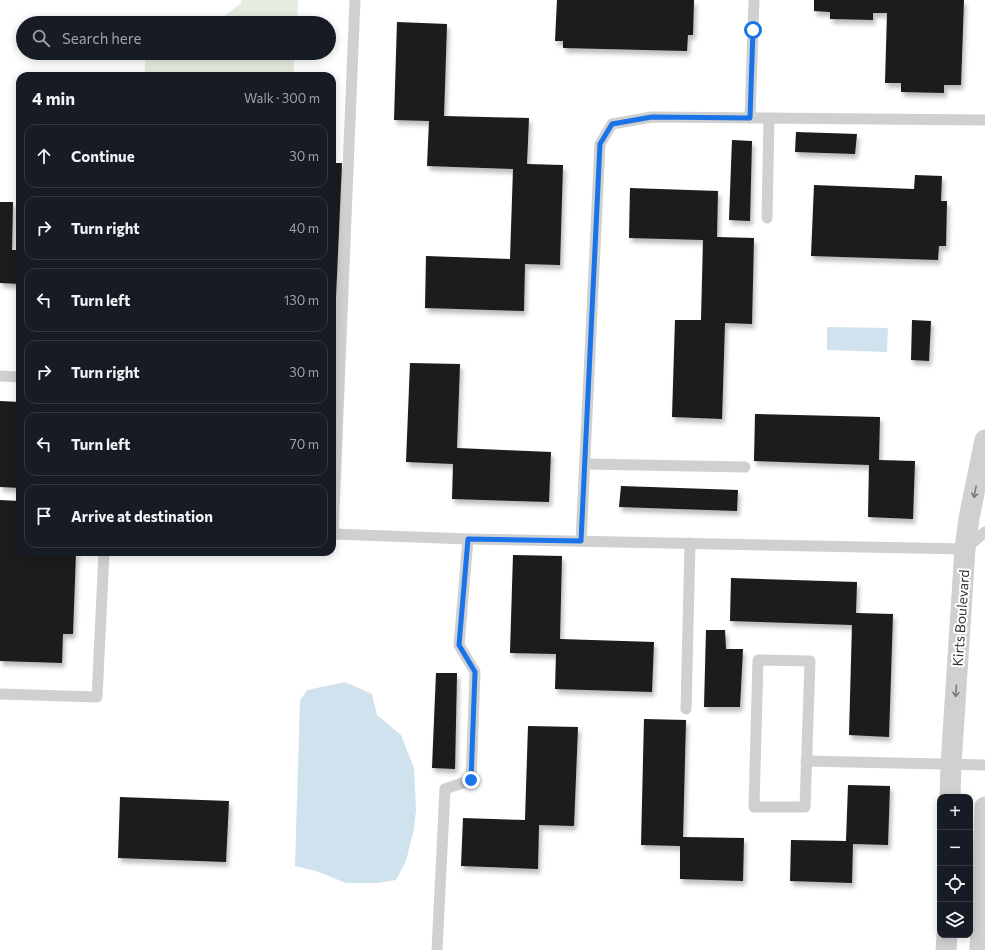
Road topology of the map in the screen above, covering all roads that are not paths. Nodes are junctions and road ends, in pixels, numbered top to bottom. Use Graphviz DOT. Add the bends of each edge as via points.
graph roads {
  1 [pos="355,0"];
  2 [pos="754,0"];
  3 [pos="750,118"];
  4 [pos="769,118"];
  5 [pos="985,120"];
  6 [pos="767,218"];
  7 [pos="0,376"];
  8 [pos="16,378"];
  9 [pos="985,440"];
  10 [pos="336,441"];
  11 [pos="584,464"];
  12 [pos="745,467"];
  13 [pos="985,532"];
  14 [pos="336,534"];
  15 [pos="468,539"];
  16 [pos="581,541"];
  17 [pos="690,543"];
  18 [pos="965,549"];
  19 [pos="104,556"];
  20 [pos="0,694"];
  21 [pos="686,709"];
  22 [pos="806,761"];
  23 [pos="951,765"];
  24 [pos="985,766"];
  25 [pos="950,794"];
  26 [pos="985,807"];
  27 [pos="947,938"];
  28 [pos="437,950"];
  29 [pos="946,950"];
  30 [pos="980,950"];
  1 -- 10 [label="lane"];
  2 -- 3 [label="lane"];
  3 -- 4 [label="lane"];
  3 -- 11 [label="lane" via="652,117 612,124 600,144"];
  4 -- 5 [label="lane"];
  4 -- 6 [label="lane"];
  7 -- 8 [label="lane"];
  9 -- 18 [label="street, Kirts Boulevard, one-way"];
  11 -- 12 [label="lane"];
  11 -- 16 [label="lane"];
  13 -- 18 [label="lane"];
  14 -- 15 [label="lane"];
  15 -- 16 [label="lane"];
  15 -- 28 [label="lane" via="459,645 475,672 471,780 445,789"];
  16 -- 17 [label="lane"];
  17 -- 18 [label="lane"];
  17 -- 21 [label="lane"];
  18 -- 23 [label="street, Kirts Boulevard, one-way"];
  19 -- 20 [label="lane" via="97,697"];
  22 -- 22 [label="lane" via="805,808 754,807 758,660 810,661"];
  22 -- 23 [label="lane"];
  23 -- 24 [label="lane"];
  23 -- 25 [label="street, Kirts Boulevard"];
  26 -- 30 [label="street"];
  27 -- 29 [label="street"];
}
